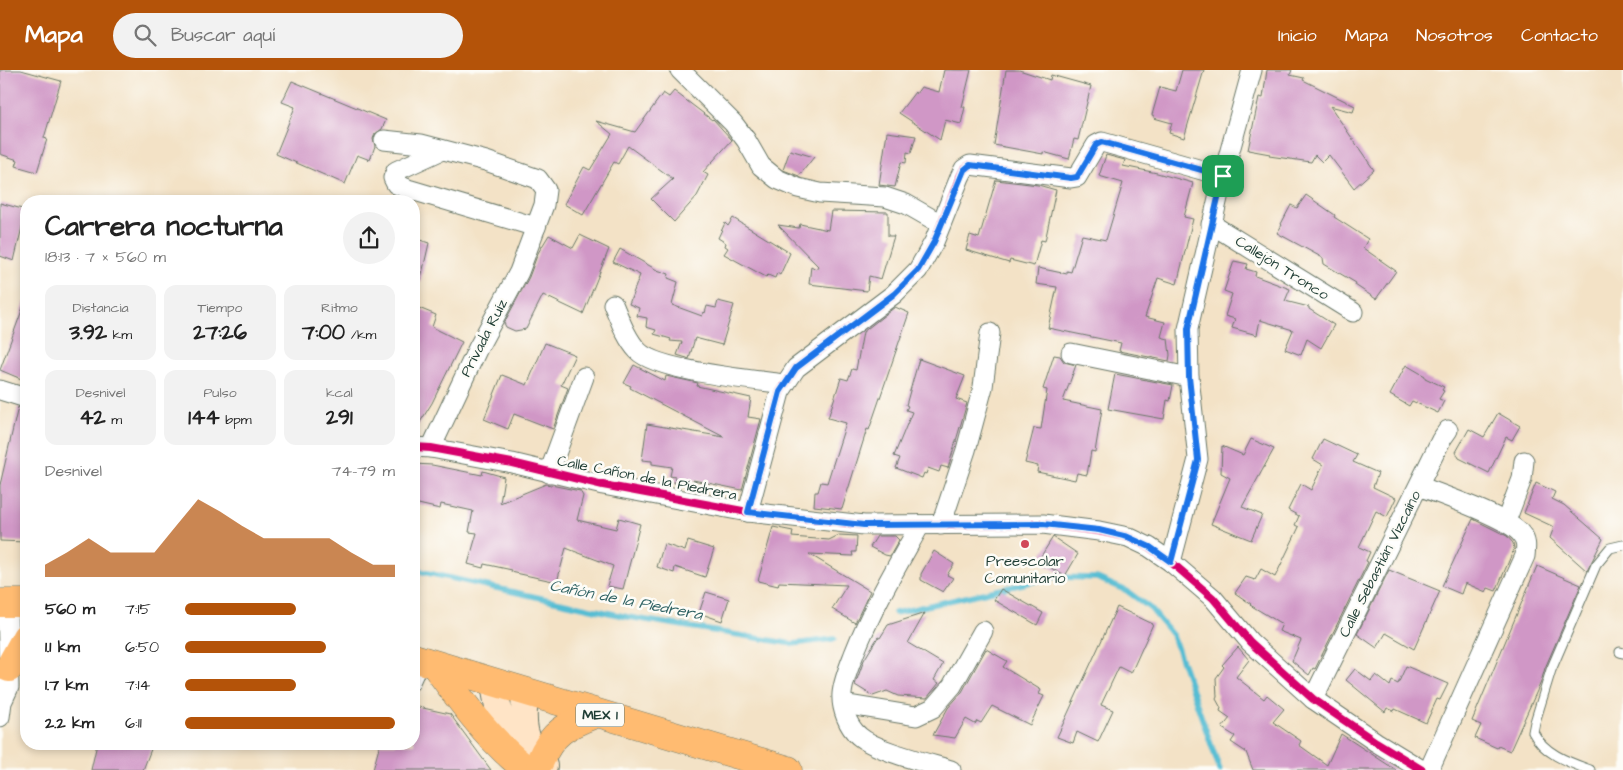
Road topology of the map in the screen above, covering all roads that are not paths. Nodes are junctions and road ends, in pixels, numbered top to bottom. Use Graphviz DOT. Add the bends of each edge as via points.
graph roads {
  1 [pos="680,70"];
  2 [pos="1252,70"];
  3 [pos="384,140"];
  4 [pos="442,150"];
  5 [pos="1223,176"];
  6 [pos="941,224"];
  7 [pos="1211,224"];
  8 [pos="536,227"];
  9 [pos="612,304"];
  10 [pos="1353,312"];
  11 [pos="990,333"];
  12 [pos="1072,352"];
  13 [pos="584,377"];
  14 [pos="1189,377"];
  15 [pos="785,384"];
  16 [pos="0,390"];
  17 [pos="20,396"];
  18 [pos="1448,430"];
  19 [pos="422,447"];
  20 [pos="1524,462"];
  21 [pos="549,473"];
  22 [pos="1418,486"];
  23 [pos="748,512"];
  24 [pos="1506,521"];
  25 [pos="941,525"];
  26 [pos="920,526"];
  27 [pos="1623,545"];
  28 [pos="1171,562"];
  29 [pos="11,603"];
  30 [pos="983,631"];
  31 [pos="20,647"];
  32 [pos="9,668"];
  33 [pos="422,668"];
  34 [pos="494,683"];
  35 [pos="526,692"];
  36 [pos="1313,699"];
  37 [pos="844,704"];
  38 [pos="1,706"];
  39 [pos="595,714"];
  40 [pos="1401,764"];
  41 [pos="535,767"];
  42 [pos="788,770"];
  43 [pos="951,770"];
  44 [pos="1422,770"];
  45 [pos="1429,770"];
  46 [pos="1590,770"];
  1 -- 6 [label="street" via="733,123 761,166 777,179 820,193 886,197 906,204"];
  2 -- 5 [label="street"];
  3 -- 4 [label="street"];
  4 -- 8 [label="street, Privada Ruíz" via="486,160 538,179 546,190"];
  4 -- 8 [label="street" via="396,171 393,178 396,184"];
  5 -- 6 [label="street" via="1102,142 1096,145 1077,177 970,165 964,170"];
  5 -- 7 [label="street"];
  6 -- 15 [label="street" via="918,270 894,294 796,368"];
  7 -- 10 [label="street, Callejón Tronco"];
  7 -- 14 [label="street" via="1188,329"];
  8 -- 19 [label="street, Privada Ruíz" via="519,272"];
  9 -- 15 [label="street" via="628,339 639,352 657,362 712,374"];
  11 -- 25 [label="street" via="983,387"];
  12 -- 14 [label="street"];
  13 -- 21 [label="street"];
  14 -- 28 [label="street" via="1198,460"];
  15 -- 23 [label="street" via="780,392"];
  16 -- 17 [label="street"];
  18 -- 22 [label="street, Calle Sebastián Vizcaíno"];
  19 -- 21 [label="street, Calle Cañon de la Piedrera"];
  20 -- 24 [label="street" via="1522,479"];
  21 -- 23 [label="street, Calle Cañon de la Piedrera"];
  22 -- 24 [label="street"];
  22 -- 36 [label="street, Calle Sebastián Vizcaíno"];
  23 -- 26 [label="street, Calle Cañon de la Piedrera" via="864,525"];
  24 -- 45 [label="street" via="1522,534 1527,543 1525,556"];
  25 -- 26 [label="street, Calle Cañon de la Piedrera"];
  25 -- 28 [label="street, Calle Cañon de la Piedrera" via="1043,524 1099,530 1128,537"];
  26 -- 37 [label="street" via="874,606 846,676 842,696"];
  27 -- 46 [label="lane" via="1610,548 1596,565 1544,690 1533,732 1544,747 1564,760"];
  28 -- 36 [label="street, Calle Cañon de la Piedrera" via="1213,598 1250,642"];
  29 -- 32 [label="street"];
  30 -- 37 [label="street" via="952,686 933,708 916,716"];
  31 -- 32 [label="main road"];
  32 -- 38 [label="street" via="9,687"];
  33 -- 34 [label="main road, MEX 1"];
  33 -- 41 [label="main road" via="458,697 487,731"];
  34 -- 35 [label="main road, MEX 1"];
  34 -- 41 [label="main road" via="507,741"];
  35 -- 39 [label="main road, MEX 1"];
  35 -- 41 [label="main road" via="523,711 526,737"];
  36 -- 40 [label="street, Calle Cañon de la Piedrera"];
  37 -- 43 [label="street" via="850,726 860,737 904,756"];
  39 -- 41 [label="main road" via="554,736"];
  39 -- 42 [label="main road, MEX 1"];
  40 -- 44 [label="street, Calle Cañon de la Piedrera"];
}
